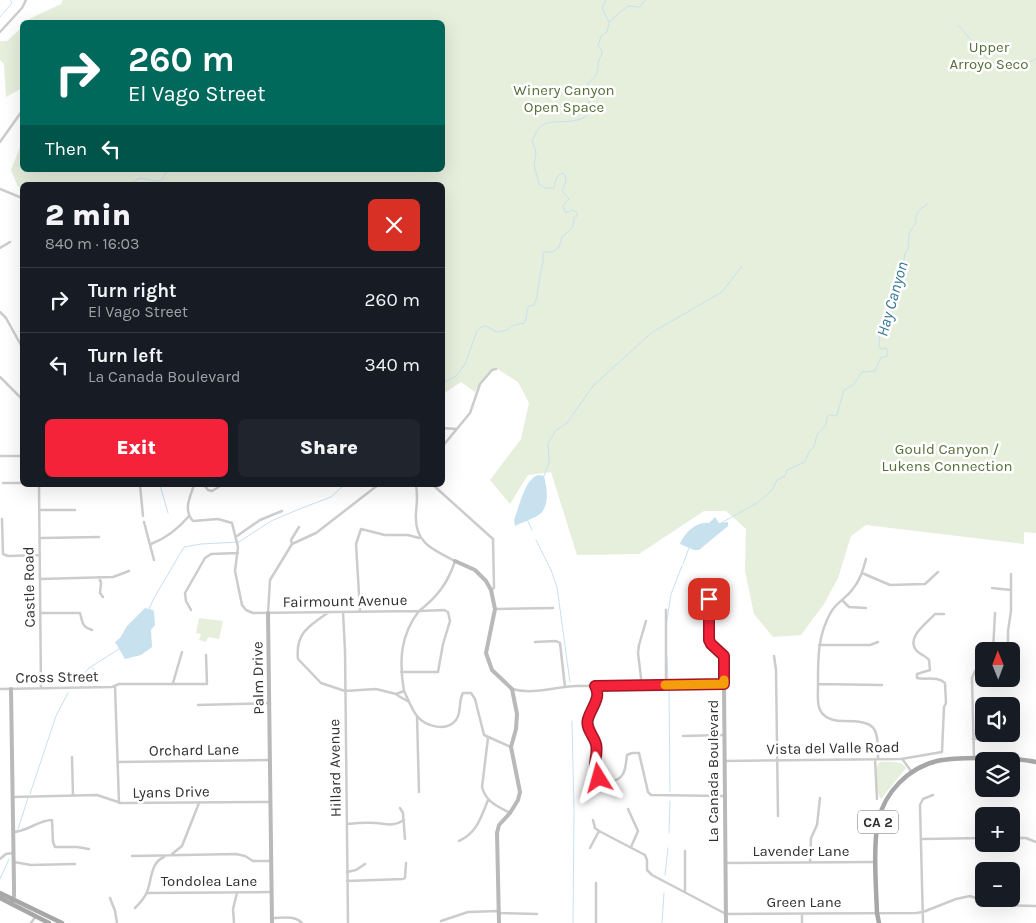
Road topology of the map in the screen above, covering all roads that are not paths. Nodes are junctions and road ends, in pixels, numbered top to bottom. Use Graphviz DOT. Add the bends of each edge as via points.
graph roads {
  1 [pos="26,0"];
  2 [pos="0,32"];
  3 [pos="20,113"];
  4 [pos="0,142"];
  5 [pos="0,189"];
  6 [pos="20,197"];
  7 [pos="10,242"];
  8 [pos="0,248"];
  9 [pos="0,312"];
  10 [pos="20,343"];
  11 [pos="496,369"];
  12 [pos="0,377"];
  13 [pos="20,397"];
  14 [pos="445,428"];
  15 [pos="456,429"];
  16 [pos="445,443"];
  17 [pos="0,456"];
  18 [pos="20,456"];
  19 [pos="2,483"];
  20 [pos="20,483"];
  21 [pos="39,487"];
  22 [pos="140,487"];
  23 [pos="193,487"];
  24 [pos="206,487"];
  25 [pos="219,487"];
  26 [pos="375,487"];
  27 [pos="416,487"];
  28 [pos="435,487"];
  29 [pos="39,510"];
  30 [pos="75,510"];
  31 [pos="282,511"];
  32 [pos="143,516"];
  33 [pos="189,516"];
  34 [pos="2,520"];
  35 [pos="144,522"];
  36 [pos="299,527"];
  37 [pos="99,537"];
  38 [pos="40,538"];
  39 [pos="237,538"];
  40 [pos="420,539"];
  41 [pos="151,544"];
  42 [pos="292,544"];
  43 [pos="238,553"];
  44 [pos="40,555"];
  45 [pos="866,559"];
  46 [pos="154,560"];
  47 [pos="454,561"];
  48 [pos="129,571"];
  49 [pos="938,572"];
  50 [pos="862,573"];
  51 [pos="1011,574"];
  52 [pos="99,577"];
  53 [pos="40,579"];
  54 [pos="992,588"];
  55 [pos="491,590"];
  56 [pos="1011,590"];
  57 [pos="728,592"];
  58 [pos="104,597"];
  59 [pos="842,600"];
  60 [pos="552,608"];
  61 [pos="866,608"];
  62 [pos="495,609"];
  63 [pos="191,610"];
  64 [pos="666,610"];
  65 [pos="419,611"];
  66 [pos="330,612"];
  67 [pos="343,612"];
  68 [pos="360,612"];
  69 [pos="41,613"];
  70 [pos="268,613"];
  71 [pos="995,613"];
  72 [pos="944,614"];
  73 [pos="646,621"];
  74 [pos="92,630"];
  75 [pos="535,642"];
  76 [pos="878,642"];
  77 [pos="993,642"];
  78 [pos="1008,642"];
  79 [pos="819,645"];
  80 [pos="182,652"];
  81 [pos="206,655"];
  82 [pos="774,656"];
  83 [pos="975,671"];
  84 [pos="401,672"];
  85 [pos="174,683"];
  86 [pos="724,684"];
  87 [pos="818,684"];
  88 [pos="666,685"];
  89 [pos="882,685"];
  90 [pos="115,686"];
  91 [pos="595,686"];
  92 [pos="642,686"];
  93 [pos="565,687"];
  94 [pos="41,688"];
  95 [pos="0,689"];
  96 [pos="11,689"];
  97 [pos="512,689"];
  98 [pos="345,691"];
  99 [pos="404,691"];
  100 [pos="396,694"];
  101 [pos="411,703"];
  102 [pos="198,704"];
  103 [pos="270,704"];
  104 [pos="417,716"];
  105 [pos="723,735"];
  106 [pos="683,736"];
  107 [pos="488,738"];
  108 [pos="973,738"];
  109 [pos="511,747"];
  110 [pos="72,757"];
  111 [pos="974,758"];
  112 [pos="877,759"];
  113 [pos="901,759"];
  114 [pos="270,760"];
  115 [pos="777,760"];
  116 [pos="724,761"];
  117 [pos="118,762"];
  118 [pos="1035,762"];
  119 [pos="912,772"];
  120 [pos="418,792"];
  121 [pos="74,795"];
  122 [pos="932,795"];
  123 [pos="13,796"];
  124 [pos="724,796"];
  125 [pos="820,798"];
  126 [pos="877,799"];
  127 [pos="488,800"];
  128 [pos="119,802"];
  129 [pos="200,802"];
  130 [pos="271,802"];
  131 [pos="400,808"];
  132 [pos="628,809"];
  133 [pos="510,813"];
  134 [pos="778,816"];
  135 [pos="404,820"];
  136 [pos="592,820"];
  137 [pos="347,824"];
  138 [pos="599,831"];
  139 [pos="13,832"];
  140 [pos="975,838"];
  141 [pos="1020,838"];
  142 [pos="405,839"];
  143 [pos="922,839"];
  144 [pos="459,841"];
  145 [pos="1036,842"];
  146 [pos="590,848"];
  147 [pos="632,848"];
  148 [pos="89,849"];
  149 [pos="685,850"];
  150 [pos="13,853"];
  151 [pos="169,855"];
  152 [pos="132,856"];
  153 [pos="0,859"];
  154 [pos="272,861"];
  155 [pos="13,862"];
  156 [pos="810,862"];
  157 [pos="877,862"];
  158 [pos="406,863"];
  159 [pos="725,863"];
  160 [pos="75,864"];
  161 [pos="365,864"];
  162 [pos="347,872"];
  163 [pos="347,881"];
  164 [pos="596,883"];
  165 [pos="685,891"];
  166 [pos="237,892"];
  167 [pos="272,892"];
  168 [pos="0,893"];
  169 [pos="147,893"];
  170 [pos="0,898"];
  171 [pos="110,898"];
  172 [pos="12,902"];
  173 [pos="1036,906"];
  174 [pos="135,908"];
  175 [pos="499,912"];
  176 [pos="923,912"];
  177 [pos="877,913"];
  178 [pos="36,914"];
  179 [pos="536,914"];
  180 [pos="726,914"];
  181 [pos="802,914"];
  182 [pos="272,918"];
  183 [pos="441,921"];
  184 [pos="32,923"];
  185 [pos="49,923"];
  186 [pos="62,923"];
  187 [pos="116,923"];
  188 [pos="234,923"];
  189 [pos="272,923"];
  190 [pos="302,923"];
  191 [pos="348,923"];
  192 [pos="499,923"];
  193 [pos="596,923"];
  194 [pos="726,923"];
  195 [pos="802,923"];
  196 [pos="877,923"];
  197 [pos="923,923"];
  1 -- 2 [label="street"];
  3 -- 4 [label="street"];
  5 -- 6 [label="street"];
  7 -- 8 [label="street"];
  9 -- 10 [label="street"];
  11 -- 15 [label="street" via="480,384 470,413"];
  12 -- 13 [label="street"];
  14 -- 15 [label="street"];
  15 -- 16 [label="street"];
  17 -- 18 [label="street"];
  19 -- 20 [label="street"];
  21 -- 29 [label="street, Castle Road"];
  22 -- 32 [label="street"];
  23 -- 33 [label="street" via="187,509"];
  24 -- 25 [label="street" via="212,491"];
  26 -- 42 [label="street" via="316,533"];
  27 -- 40 [label="street" via="416,518"];
  28 -- 55 [label="street" via="493,539 495,579"];
  29 -- 30 [label="street"];
  29 -- 38 [label="street, Castle Road"];
  31 -- 39 [label="street" via="260,520"];
  33 -- 39 [label="street" via="193,521 226,520 232,523"];
  33 -- 41 [label="street" via="176,530"];
  34 -- 44 [label="street" via="3,554"];
  35 -- 41 [label="street"];
  36 -- 42 [label="street, Palm Drive"];
  37 -- 38 [label="street"];
  38 -- 44 [label="street, Castle Road"];
  39 -- 43 [label="street, Fairmount Avenue"];
  40 -- 47 [label="street"];
  40 -- 68 [label="street" via="362,529 356,544"];
  41 -- 46 [label="street"];
  42 -- 70 [label="street, Palm Drive" via="270,580"];
  43 -- 63 [label="street" via="211,554 205,558 185,593"];
  43 -- 70 [label="street, Fairmount Avenue" via="235,571 242,605 249,612"];
  44 -- 53 [label="street, Castle Road"];
  45 -- 50 [label="street"];
  47 -- 55 [label="street" via="475,570"];
  47 -- 65 [label="street, Fairmount Avenue" via="443,588"];
  48 -- 52 [label="street" via="113,577"];
  49 -- 50 [label="street" via="925,584 900,585 890,585"];
  50 -- 59 [label="street"];
  51 -- 56 [label="street"];
  52 -- 53 [label="street"];
  52 -- 58 [label="street" via="100,593"];
  53 -- 69 [label="street, Castle Road"];
  54 -- 56 [label="street"];
  55 -- 62 [label="street"];
  56 -- 78 [label="street"];
  57 -- 86 [label="street, La Canada Boulevard" via="711,596 708,604 711,644 724,656"];
  59 -- 61 [label="street" via="848,607"];
  59 -- 79 [label="street" via="830,612"];
  60 -- 62 [label="street"];
  62 -- 97 [label="street" via="486,653 492,670"];
  64 -- 88 [label="street"];
  65 -- 68 [label="street, Fairmount Avenue"];
  65 -- 84 [label="street" via="406,632"];
  65 -- 84 [label="street" via="444,610 450,617 438,672"];
  66 -- 67 [label="street, Fairmount Avenue"];
  66 -- 70 [label="street, Fairmount Avenue"];
  66 -- 98 [label="street" via="307,627 298,644 298,659 321,683"];
  67 -- 68 [label="street, Fairmount Avenue"];
  67 -- 98 [label="street, Hillard Avenue"];
  69 -- 74 [label="street" via="80,613 84,627"];
  69 -- 94 [label="street, Castle Road"];
  70 -- 103 [label="street, Palm Drive"];
  71 -- 77 [label="street"];
  72 -- 113 [label="street, Vista del Valle Road" via="935,614 914,638 914,646 919,653 930,660 930,670 917,674 917,678 946,683 942,752"];
  73 -- 92 [label="street" via="638,653"];
  75 -- 93 [label="street" via="560,643"];
  76 -- 79 [label="street" via="870,645"];
  79 -- 87 [label="street"];
  80 -- 85 [label="street"];
  81 -- 85 [label="street, Cross Street" via="207,684"];
  82 -- 115 [label="street"];
  83 -- 108 [label="street" via="972,678"];
  84 -- 99 [label="street"];
  85 -- 90 [label="street, Cross Street"];
  86 -- 88 [label="street"];
  86 -- 105 [label="street, La Canada Boulevard"];
  87 -- 89 [label="street"];
  87 -- 112 [label="street" via="819,707 826,717 863,721 874,728 878,736"];
  88 -- 92 [label="street"];
  90 -- 94 [label="street, Cross Street"];
  90 -- 117 [label="street"];
  91 -- 92 [label="street"];
  91 -- 93 [label="street"];
  91 -- 124 [label="street" via="598,695 587,721 596,745 594,770 597,777 612,782 620,778 627,755 639,753 651,795"];
  93 -- 97 [label="street" via="538,692"];
  94 -- 96 [label="street, Cross Street"];
  95 -- 96 [label="street, Cross Street"];
  96 -- 123 [label="street"];
  97 -- 109 [label="street" via="517,714"];
  98 -- 100 [label="street" via="376,689"];
  98 -- 137 [label="street, Hillard Avenue"];
  99 -- 100 [label="street"];
  99 -- 101 [label="street"];
  100 -- 101 [label="street"];
  101 -- 104 [label="street"];
  102 -- 103 [label="street"];
  103 -- 114 [label="street, Palm Drive"];
  104 -- 107 [label="street" via="432,726 447,727 458,716 464,693 471,692 483,733"];
  104 -- 120 [label="street"];
  105 -- 106 [label="street"];
  105 -- 116 [label="street, La Canada Boulevard"];
  107 -- 109 [label="street"];
  107 -- 127 [label="street" via="482,787"];
  108 -- 111 [label="street"];
  109 -- 133 [label="street" via="520,792"];
  110 -- 121 [label="street"];
  111 -- 118 [label="main road, CA 2"];
  111 -- 119 [label="main road, CA 2" via="938,761"];
  112 -- 113 [label="street, Vista del Valle Road"];
  112 -- 115 [label="street, Vista del Valle Road"];
  112 -- 126 [label="street"];
  113 -- 119 [label="street"];
  114 -- 117 [label="street, Orchard Lane"];
  114 -- 130 [label="street, Palm Drive"];
  115 -- 116 [label="street, Vista del Valle Road"];
  115 -- 134 [label="street"];
  116 -- 124 [label="street, La Canada Boulevard"];
  117 -- 128 [label="street"];
  119 -- 157 [label="main road, CA 2" via="895,787 884,805 876,834"];
  121 -- 123 [label="street, Lyans Drive"];
  121 -- 128 [label="street, Lyans Drive" via="97,795"];
  122 -- 143 [label="street" via="921,802"];
  123 -- 139 [label="street"];
  124 -- 159 [label="street, La Canada Boulevard"];
  125 -- 156 [label="street" via="817,825 810,838"];
  127 -- 133 [label="street"];
  127 -- 144 [label="street" via="475,830"];
  128 -- 129 [label="street, Lyans Drive"];
  129 -- 130 [label="street, Lyans Drive"];
  129 -- 151 [label="street" via="182,846"];
  130 -- 154 [label="street, Palm Drive"];
  131 -- 135 [label="street"];
  132 -- 147 [label="street" via="638,831"];
  133 -- 175 [label="street" via="497,833"];
  135 -- 137 [label="street" via="391,826"];
  135 -- 142 [label="street"];
  136 -- 138 [label="street"];
  137 -- 162 [label="street, Hillard Avenue"];
  138 -- 146 [label="street"];
  138 -- 147 [label="street, Green Lane"];
  139 -- 148 [label="street" via="52,820 55,847"];
  139 -- 150 [label="street"];
  140 -- 143 [label="street"];
  141 -- 145 [label="street"];
  143 -- 176 [label="street"];
  147 -- 165 [label="street, Green Lane" via="646,856 649,873"];
  149 -- 165 [label="street"];
  150 -- 153 [label="street"];
  150 -- 155 [label="street"];
  151 -- 152 [label="street"];
  151 -- 154 [label="street" via="236,854 253,861"];
  151 -- 169 [label="street" via="160,858 154,867"];
  154 -- 167 [label="street, Palm Drive"];
  155 -- 160 [label="street"];
  155 -- 172 [label="street"];
  156 -- 157 [label="street, Lavender Lane"];
  156 -- 159 [label="street, Lavender Lane"];
  157 -- 177 [label="main road, CA 2"];
  158 -- 163 [label="street" via="403,879"];
  159 -- 180 [label="street, La Canada Boulevard"];
  161 -- 162 [label="street"];
  162 -- 163 [label="street, Hillard Avenue"];
  163 -- 191 [label="street, Hillard Avenue"];
  164 -- 193 [label="street"];
  165 -- 180 [label="street, Green Lane"];
  166 -- 167 [label="street, Tondolea Lane"];
  166 -- 169 [label="street, Tondolea Lane"];
  166 -- 188 [label="street"];
  167 -- 182 [label="street, Palm Drive"];
  168 -- 172 [label="main road"];
  169 -- 174 [label="street"];
  170 -- 172 [label="main road"];
  171 -- 187 [label="street"];
  172 -- 178 [label="main road"];
  173 -- 176 [label="street, Green Lane" via="996,905 970,896"];
  175 -- 179 [label="street"];
  175 -- 183 [label="street" via="468,912"];
  175 -- 192 [label="street"];
  176 -- 177 [label="street, Green Lane"];
  176 -- 197 [label="street"];
  177 -- 181 [label="street, Green Lane"];
  177 -- 196 [label="main road, CA 2"];
  178 -- 184 [label="street"];
  178 -- 185 [label="main road"];
  178 -- 186 [label="main road"];
  180 -- 181 [label="street, Green Lane"];
  180 -- 194 [label="street, La Canada Boulevard"];
  181 -- 195 [label="street"];
  182 -- 189 [label="street, Palm Drive"];
  182 -- 190 [label="street" via="294,918"];
}
